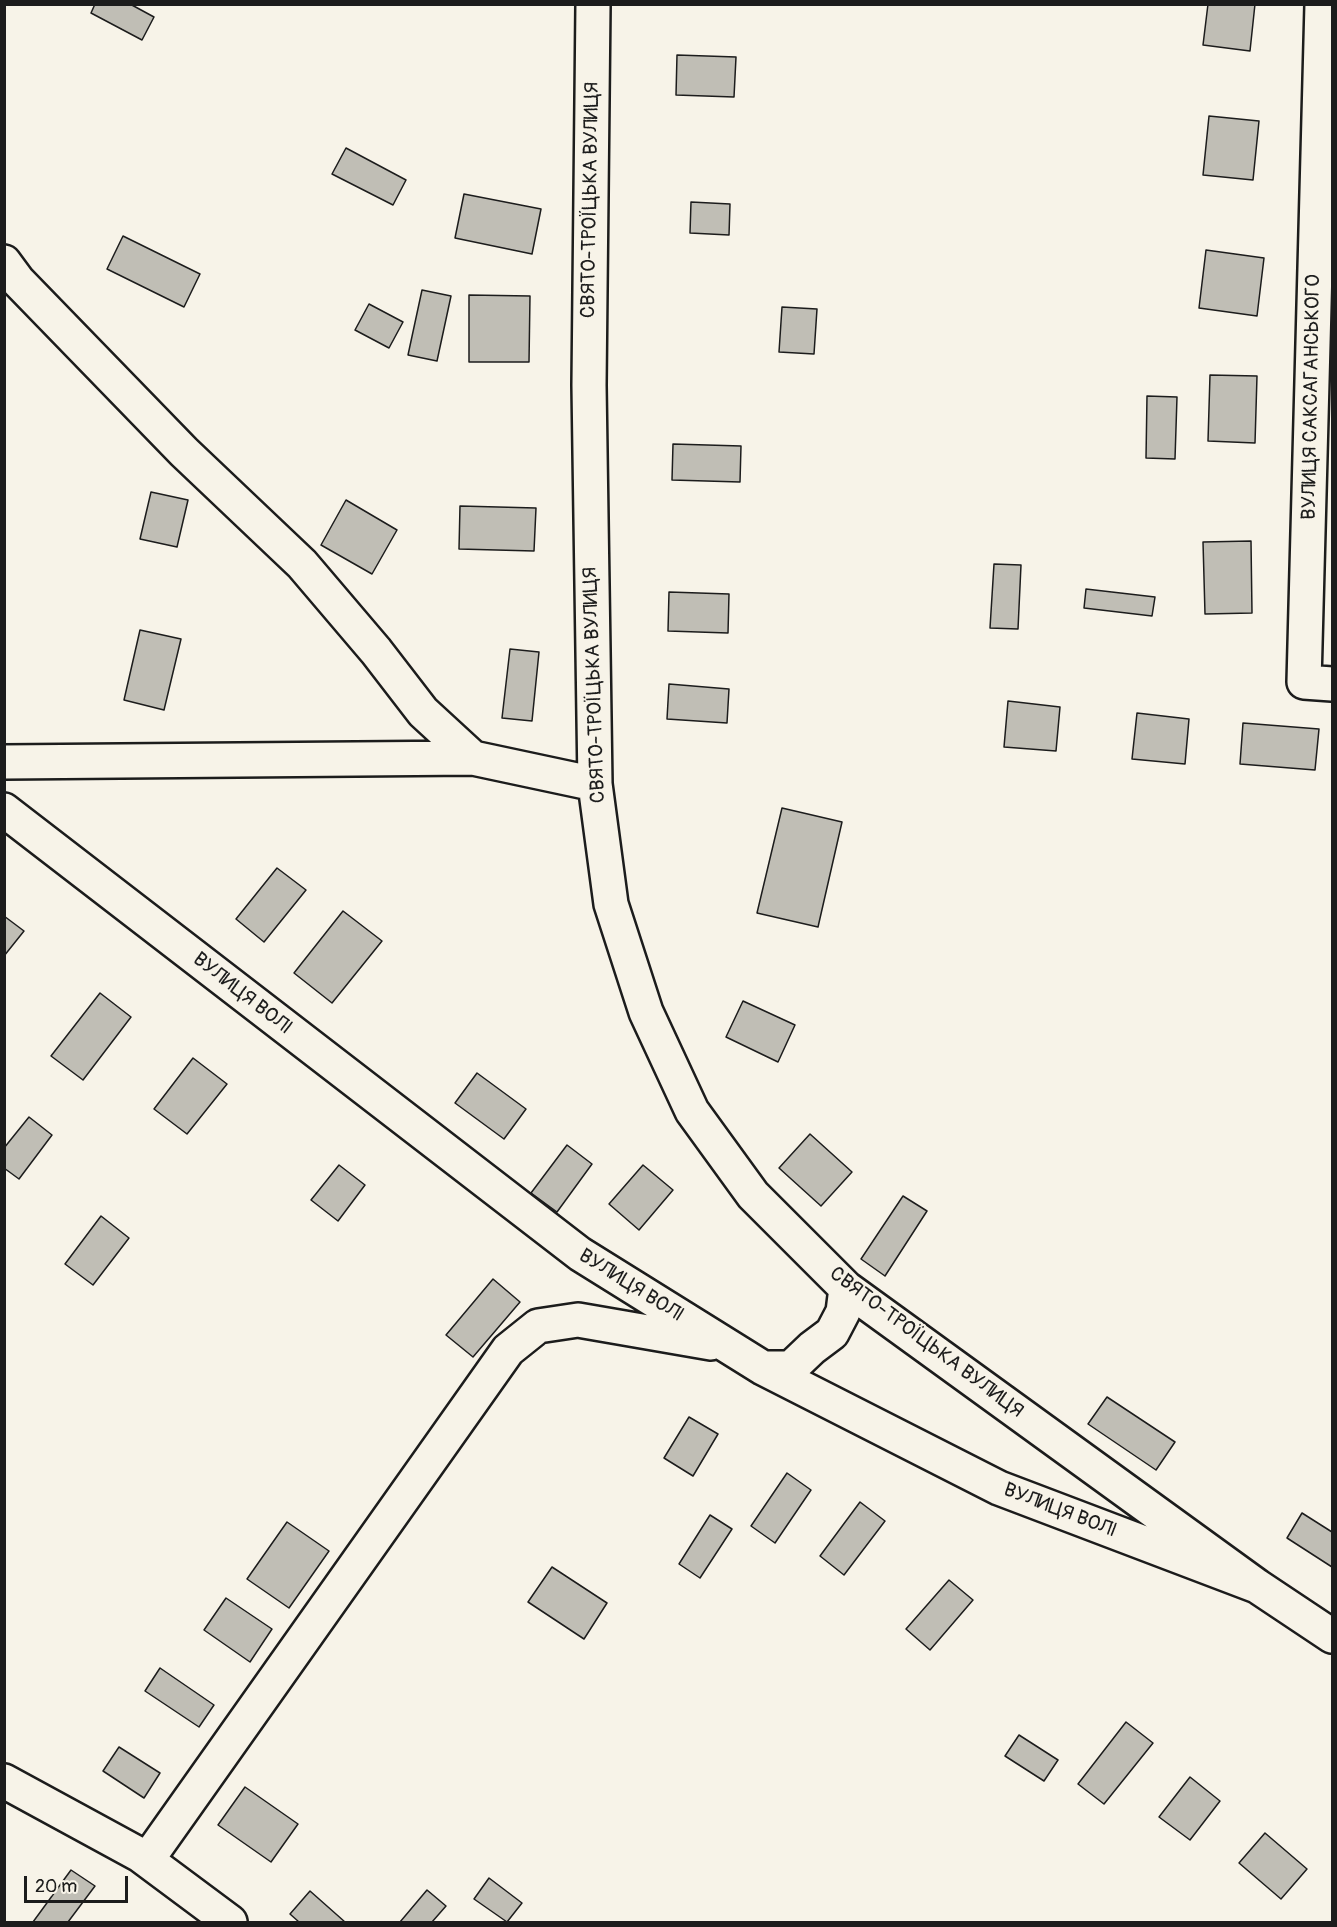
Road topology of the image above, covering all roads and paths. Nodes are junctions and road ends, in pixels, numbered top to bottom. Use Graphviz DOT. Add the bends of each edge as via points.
graph roads {
  1 [pos="593,4"];
  2 [pos="1322,4"];
  3 [pos="4,262"];
  4 [pos="1318,683"];
  5 [pos="473,758"];
  6 [pos="4,762"];
  7 [pos="595,784"];
  8 [pos="4,810"];
  9 [pos="846,1288"];
  10 [pos="727,1346"];
  11 [pos="763,1368"];
  12 [pos="1257,1586"];
  13 [pos="1332,1636"];
  14 [pos="4,1781"];
  15 [pos="147,1860"];
  16 [pos="230,1923"];
  1 -- 7 [label="street, СВЯТО-ТРОЇЦЬКА ВУЛИЦЯ" via="589,385"];
  2 -- 4 [label="street, ВУЛИЦЯ САКСАГАНСЬКОГО"];
  3 -- 5 [label="street" via="184,452 302,564 423,712"];
  5 -- 6 [label="street"];
  5 -- 7 [label="street"];
  7 -- 9 [label="street, СВЯТО-ТРОЇЦЬКА ВУЛИЦЯ" via="611,904 646,1012 692,1111 753,1195"];
  8 -- 10 [label="street, ВУЛИЦЯ ВОЛІ" via="579,1254"];
  9 -- 11 [label="street" via="843,1312 832,1333 791,1368"];
  9 -- 12 [label="street, СВЯТО-ТРОЇЦЬКА ВУЛИЦЯ"];
  10 -- 11 [label="street, ВУЛИЦЯ ВОЛІ"];
  10 -- 15 [label="street" via="578,1320 538,1326 508,1350"];
  11 -- 12 [label="street, ВУЛИЦЯ ВОЛІ" via="999,1488"];
  12 -- 13 [label="street, ВУЛИЦЯ ВОЛІ"];
  14 -- 15 [label="street"];
  15 -- 16 [label="street"];
}
